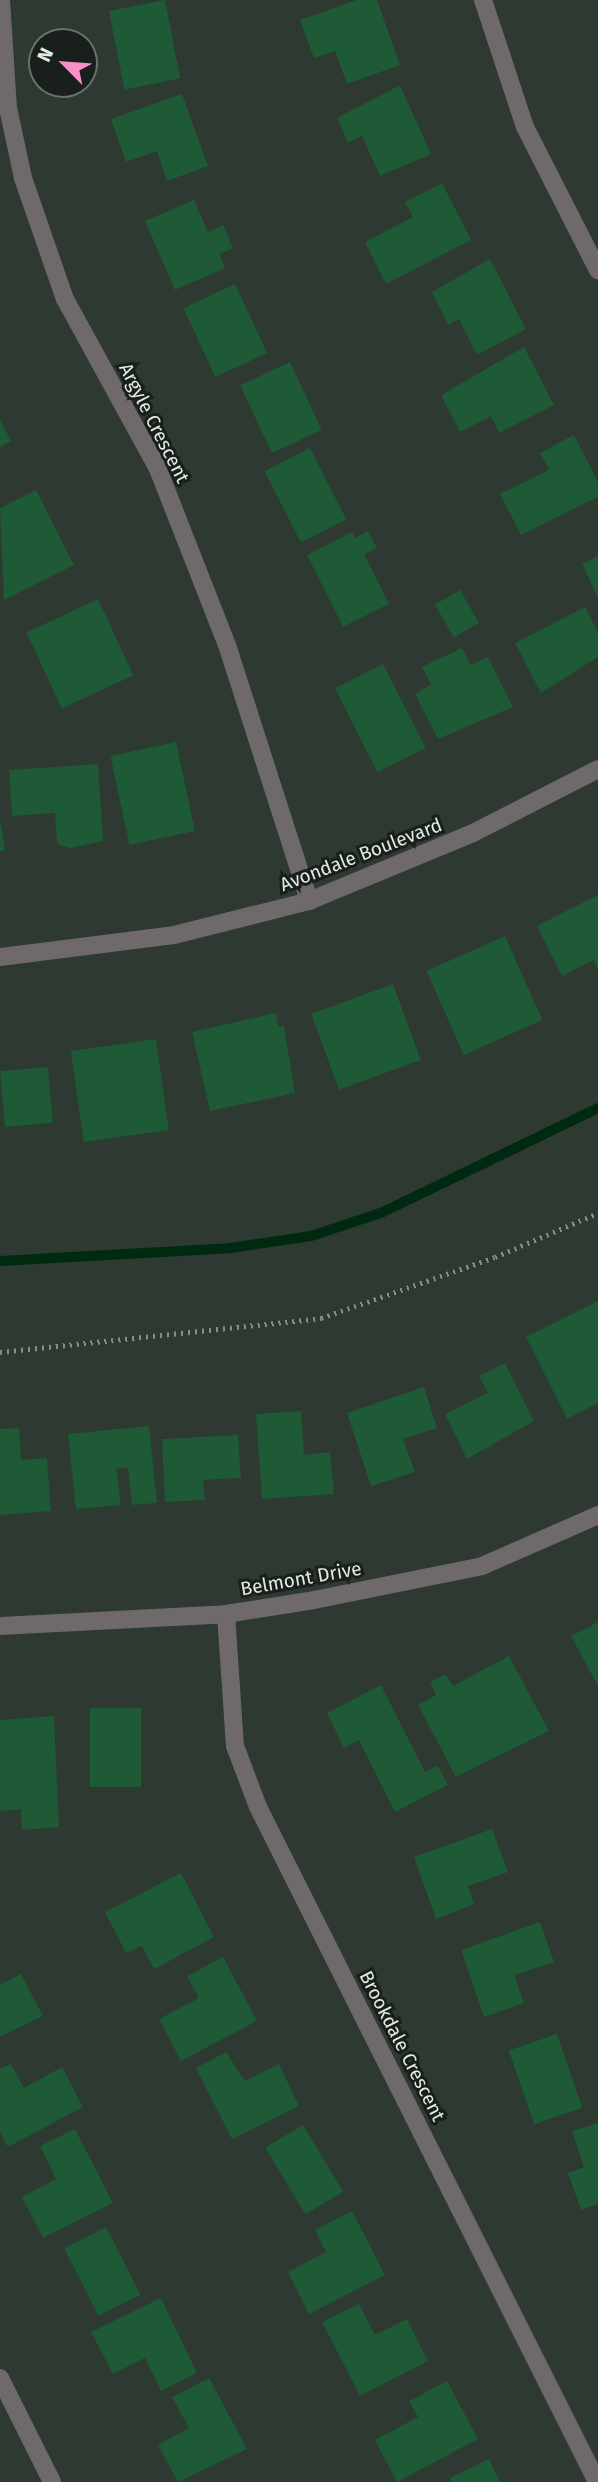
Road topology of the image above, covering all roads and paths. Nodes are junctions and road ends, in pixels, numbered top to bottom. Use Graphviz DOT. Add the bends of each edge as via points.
graph roads {
  1 [pos="1,0"];
  2 [pos="483,0"];
  3 [pos="598,270"];
  4 [pos="598,769"];
  5 [pos="309,901"];
  6 [pos="0,957"];
  7 [pos="598,1213"];
  8 [pos="0,1352"];
  9 [pos="598,1515"];
  10 [pos="226,1614"];
  11 [pos="0,1626"];
  12 [pos="0,2378"];
  13 [pos="52,2482"];
  14 [pos="597,2482"];
  1 -- 5 [label="street, Argyle Crescent" via="8,108 23,178 65,299 158,469 228,648"];
  2 -- 3 [label="street" via="525,127"];
  4 -- 5 [label="street, Avondale Boulevard" via="473,833"];
  5 -- 6 [label="street, Avondale Boulevard" via="174,935"];
  7 -- 8 [label="path" via="495,1257 321,1318"];
  9 -- 10 [label="street, Belmont Drive" via="482,1566"];
  10 -- 11 [label="street, Belmont Drive"];
  10 -- 14 [label="street, Brookdale Crescent" via="235,1746 258,1807"];
  12 -- 13 [label="street"];
}
